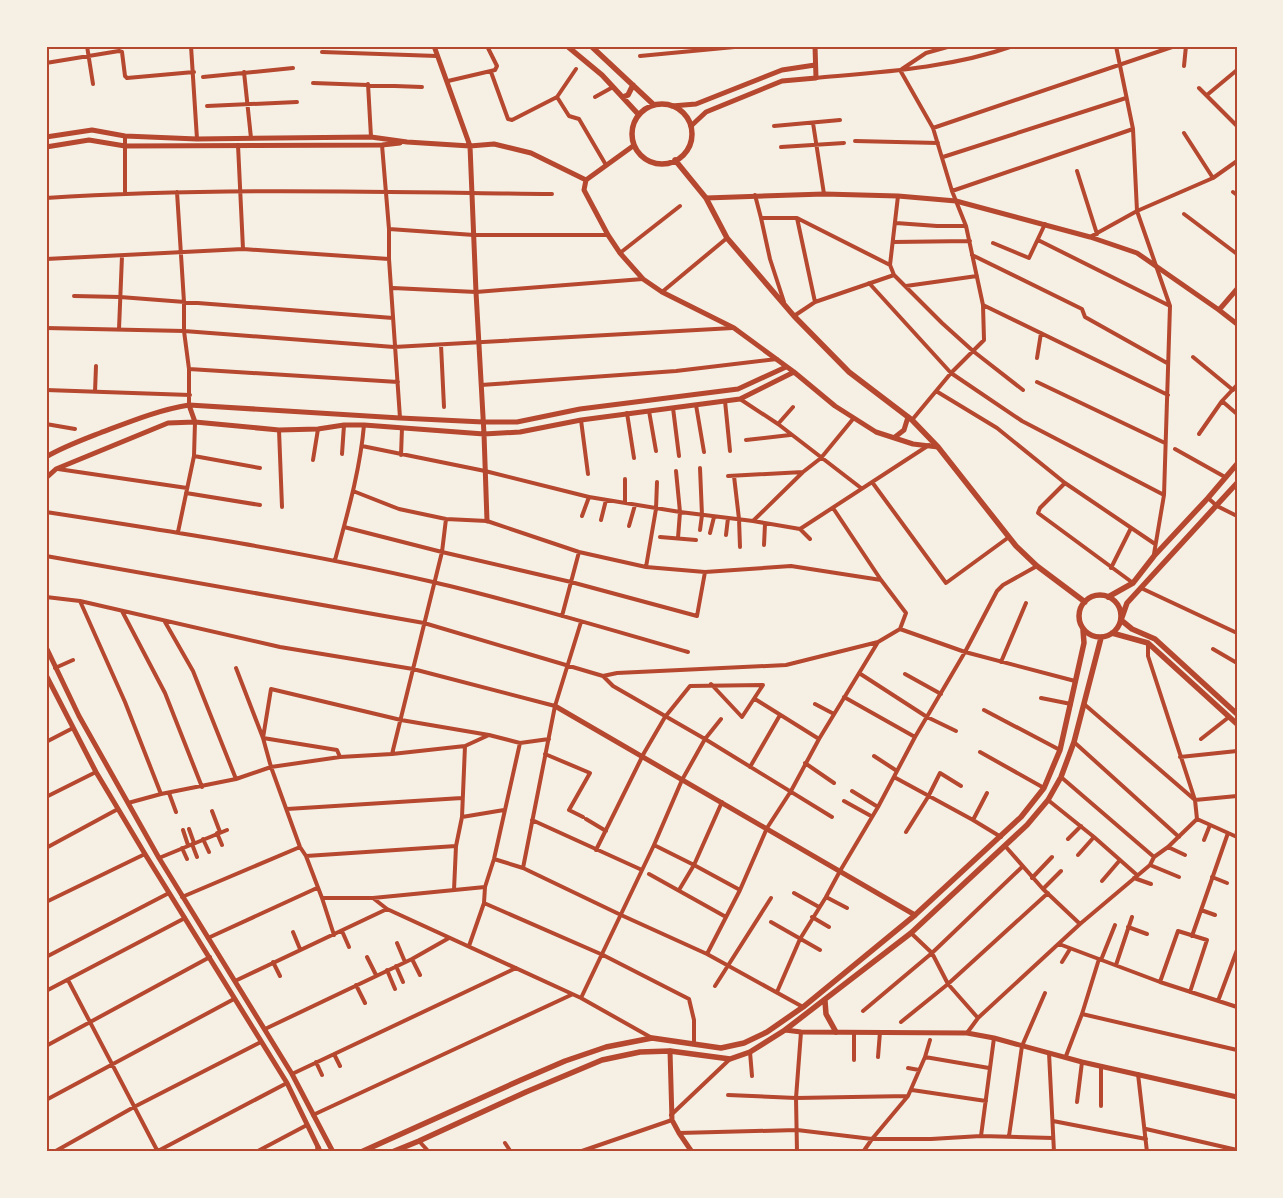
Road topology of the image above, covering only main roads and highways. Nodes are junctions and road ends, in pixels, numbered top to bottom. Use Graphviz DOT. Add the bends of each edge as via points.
graph roads {
  1 [pos="567,46"];
  2 [pos="591,46"];
  3 [pos="633,85"];
  4 [pos="623,97"];
  5 [pos="654,105"];
  6 [pos="639,115"];
  7 [pos="675,160"];
  8 [pos="1237,464"];
  9 [pos="1237,483"];
  10 [pos="1108,597"];
  11 [pos="1085,602"];
  12 [pos="1120,620"];
  13 [pos="1083,630"];
  14 [pos="1112,633"];
  15 [pos="1101,638"];
  16 [pos="1237,714"];
  17 [pos="1237,724"];
  18 [pos="824,1001"];
  19 [pos="836,1032"];
  20 [pos="521,1080"];
  21 [pos="526,1092"];
  22 [pos="396,1151"];
  23 [pos="361,1152"];
  1 -- 4 [label="main road"];
  2 -- 3 [label="main road"];
  3 -- 4 [label="main road"];
  3 -- 5 [label="main road"];
  4 -- 6 [label="main road"];
  5 -- 6 [label="main road"];
  5 -- 7 [label="main road" via="672,106 687,118 691,136 689,146"];
  6 -- 7 [label="main road" via="632,131 634,146 641,155 657,164"];
  7 -- 11 [label="main road" via="706,198 727,238 794,316 849,372 910,419 938,447 1016,546"];
  8 -- 10 [label="main road" via="1133,583"];
  9 -- 12 [label="main road" via="1127,603"];
  10 -- 11 [label="main road" via="1095,596"];
  10 -- 12 [label="main road" via="1118,606"];
  11 -- 13 [label="main road" via="1079,614"];
  12 -- 14 [label="main road"];
  12 -- 16 [label="main road" via="1155,639"];
  13 -- 15 [label="main road"];
  13 -- 20 [label="main road" via="1084,643 1060,750 1044,788 1001,838 916,915 803,1007 767,1032 744,1043 721,1048 652,1038 606,1047"];
  14 -- 15 [label="main road"];
  14 -- 17 [label="main road" via="1148,643"];
  15 -- 18 [label="main road" via="1074,742 1048,800 1006,847 911,933"];
  18 -- 19 [label="main road" via="826,1014"];
  18 -- 21 [label="main road" via="750,1052 730,1059 670,1051 640,1052 602,1060"];
  20 -- 21 [label="main road"];
  20 -- 23 [label="main road"];
  21 -- 22 [label="main road"];
}
